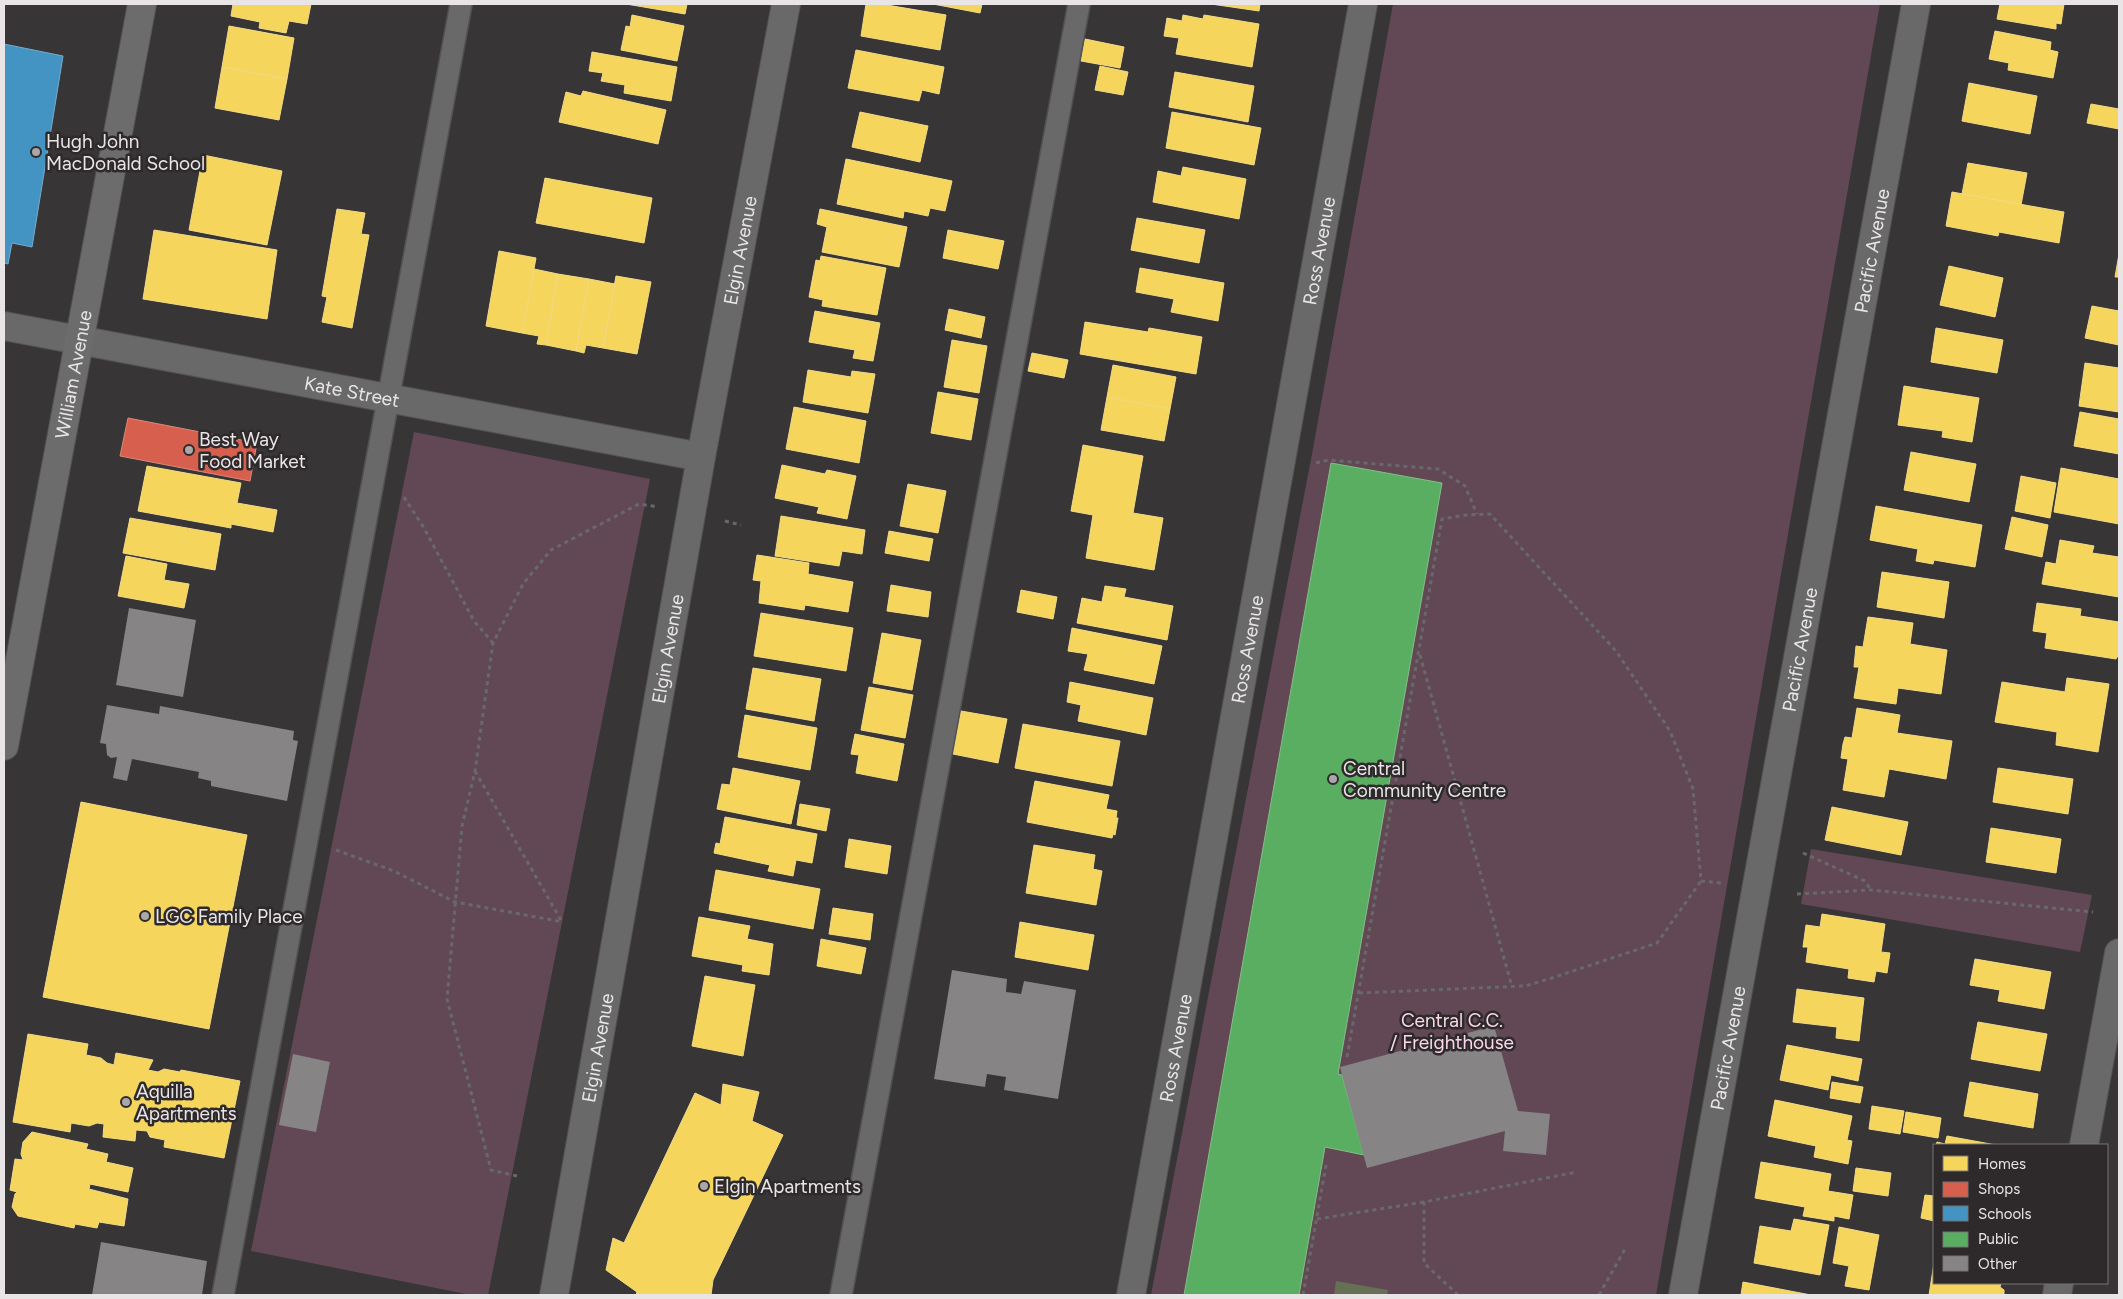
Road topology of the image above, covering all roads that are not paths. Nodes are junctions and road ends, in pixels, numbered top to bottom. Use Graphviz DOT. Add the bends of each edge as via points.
graph roads {
  1 [pos="142,4"];
  2 [pos="461,4"];
  3 [pos="786,4"];
  4 [pos="1079,4"];
  5 [pos="1363,4"];
  6 [pos="1916,4"];
  7 [pos="4,326"];
  8 [pos="79,340"];
  9 [pos="388,397"];
  10 [pos="701,457"];
  11 [pos="4,746"];
  12 [pos="2119,953"];
  13 [pos="2084,1144"];
  14 [pos="223,1295"];
  15 [pos="554,1295"];
  16 [pos="841,1295"];
  17 [pos="1131,1295"];
  18 [pos="1683,1295"];
  1 -- 8 [label="main road, William Avenue"];
  2 -- 9 [label="lane"];
  3 -- 10 [label="street, Elgin Avenue"];
  4 -- 16 [label="lane"];
  5 -- 17 [label="street, Ross Avenue"];
  6 -- 18 [label="street, Pacific Avenue"];
  7 -- 8 [label="street, Kate Street"];
  8 -- 9 [label="street, Kate Street"];
  8 -- 11 [label="main road, William Avenue"];
  9 -- 10 [label="street, Kate Street"];
  9 -- 14 [label="lane"];
  10 -- 15 [label="street, Elgin Avenue"];
  12 -- 13 [label="street"];
}
